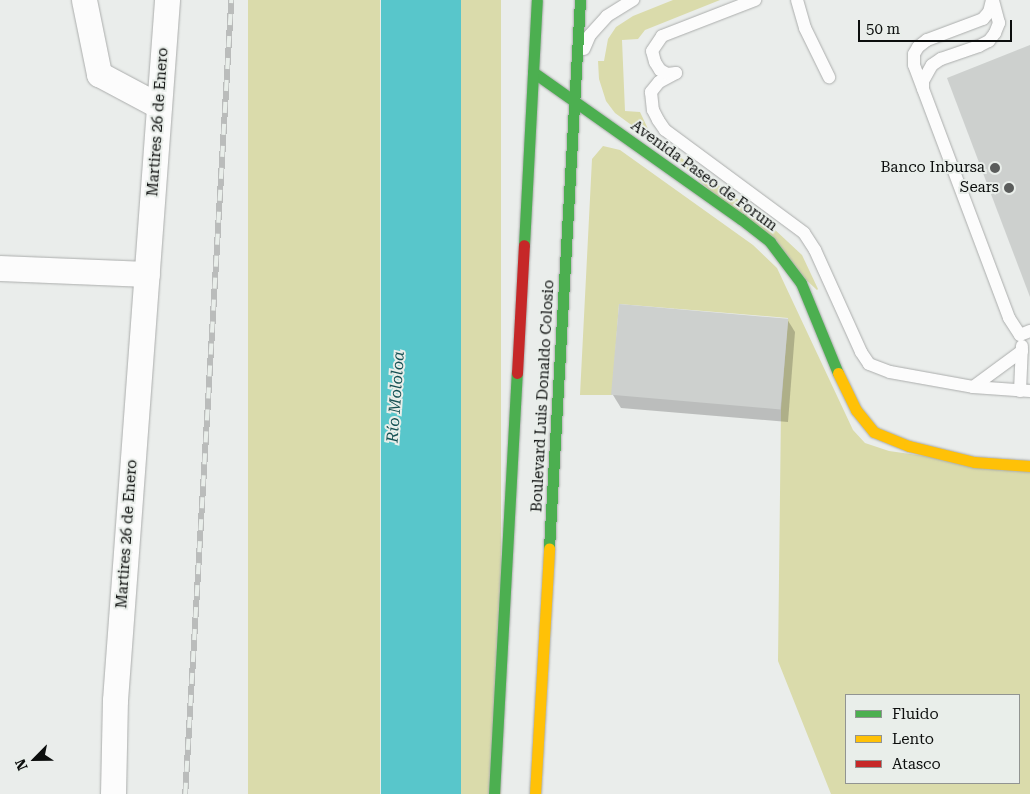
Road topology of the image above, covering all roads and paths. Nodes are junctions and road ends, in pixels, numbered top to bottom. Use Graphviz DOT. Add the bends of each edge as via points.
graph roads {
  1 [pos="84,0"];
  2 [pos="167,0"];
  3 [pos="537,0"];
  4 [pos="580,0"];
  5 [pos="633,0"];
  6 [pos="755,0"];
  7 [pos="797,0"];
  8 [pos="992,0"];
  9 [pos="533,72"];
  10 [pos="828,77"];
  11 [pos="575,85"];
  12 [pos="924,91"];
  13 [pos="574,102"];
  14 [pos="160,106"];
  15 [pos="0,268"];
  16 [pos="147,274"];
  17 [pos="1025,333"];
  18 [pos="1022,351"];
  19 [pos="833,363"];
  20 [pos="973,387"];
  21 [pos="1025,391"];
  22 [pos="872,409"];
  23 [pos="1030,466"];
  24 [pos="113,794"];
  25 [pos="494,794"];
  26 [pos="536,794"];
  1 -- 14 [label="street" via="99,74"];
  2 -- 14 [label="street, Martires 26 de Enero"];
  3 -- 9 [label="main road, Boulevard Luis Donaldo Colosio"];
  4 -- 11 [label="main road, Boulevard Luis Donaldo Colosio"];
  5 -- 11 [label="lane" via="607,16 590,35 579,59"];
  6 -- 20 [label="lane" via="662,36 652,51 655,62 667,74 676,73 659,82 651,92 658,120 665,130 804,233 869,364 890,372"];
  7 -- 10 [label="lane" via="805,28"];
  8 -- 12 [label="lane" via="999,23 995,33 989,41 932,65 923,81"];
  8 -- 12 [label="lane" via="989,12 983,18 927,40 918,47 914,65"];
  9 -- 13 [label="main road, Avenida Paseo de Forum"];
  9 -- 25 [label="main road, Boulevard Luis Donaldo Colosio"];
  11 -- 13 [label="main road, Boulevard Luis Donaldo Colosio"];
  12 -- 17 [label="lane" via="1009,318"];
  13 -- 19 [label="main road, Avenida Paseo de Forum" via="770,242 801,283"];
  13 -- 26 [label="main road, Boulevard Luis Donaldo Colosio"];
  14 -- 16 [label="street, Martires 26 de Enero"];
  15 -- 16 [label="street"];
  16 -- 24 [label="street, Martires 26 de Enero" via="115,700"];
  17 -- 18 [label="lane"];
  18 -- 20 [label="lane"];
  18 -- 21 [label="lane"];
  19 -- 22 [label="main road, Avenida Paseo de Forum" via="860,400"];
  19 -- 23 [label="main road, Avenida Paseo de Forum" via="856,410 874,432 909,446 974,462"];
  20 -- 21 [label="lane"];
}
